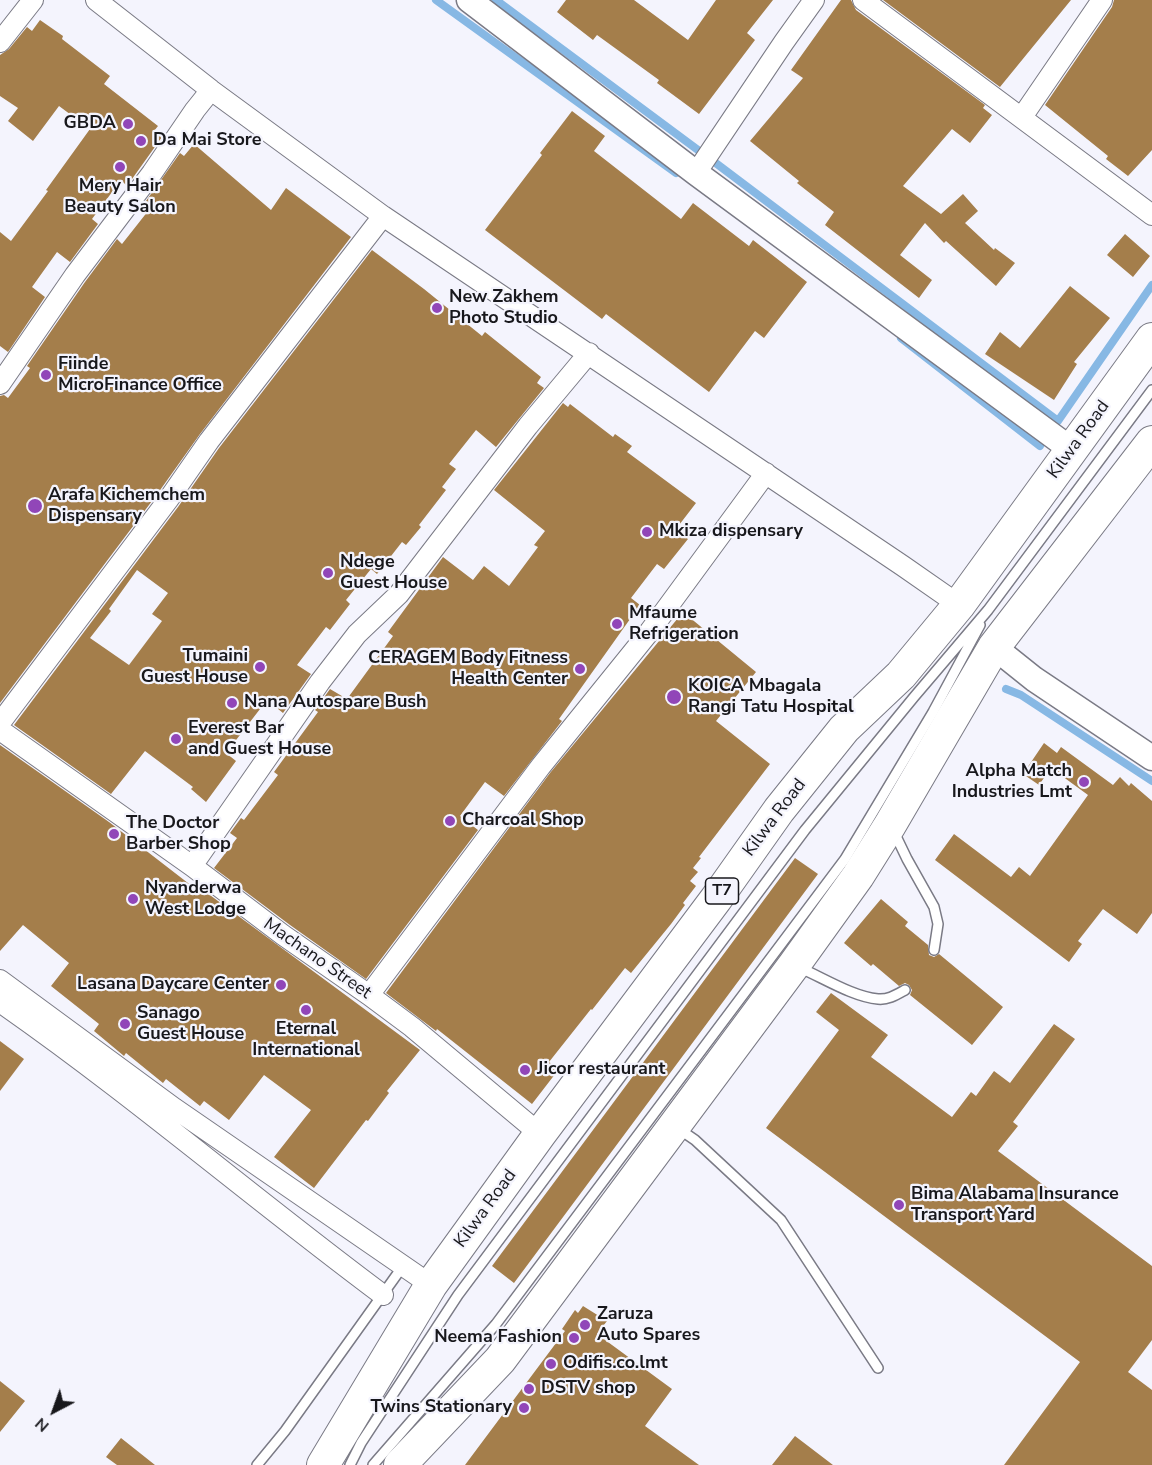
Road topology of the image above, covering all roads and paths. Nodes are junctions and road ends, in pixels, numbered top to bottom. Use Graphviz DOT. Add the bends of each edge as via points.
graph roads {
  1 [pos="33,0"];
  2 [pos="96,0"];
  3 [pos="470,0"];
  4 [pos="814,0"];
  5 [pos="863,0"];
  6 [pos="1102,0"];
  7 [pos="0,42"];
  8 [pos="211,90"];
  9 [pos="1022,117"];
  10 [pos="696,173"];
  11 [pos="1152,215"];
  12 [pos="383,216"];
  13 [pos="1152,339"];
  14 [pos="589,353"];
  15 [pos="0,384"];
  16 [pos="1152,390"];
  17 [pos="1152,442"];
  18 [pos="1072,450"];
  19 [pos="766,473"];
  20 [pos="974,608"];
  21 [pos="994,648"];
  22 [pos="0,723"];
  23 [pos="0,730"];
  24 [pos="1152,758"];
  25 [pos="890,825"];
  26 [pos="192,866"];
  27 [pos="934,950"];
  28 [pos="794,965"];
  29 [pos="0,980"];
  30 [pos="904,990"];
  31 [pos="369,995"];
  32 [pos="0,1002"];
  33 [pos="675,1125"];
  34 [pos="540,1134"];
  35 [pos="403,1266"];
  36 [pos="431,1285"];
  37 [pos="383,1295"];
  38 [pos="878,1368"];
  39 [pos="257,1465"];
  40 [pos="323,1465"];
  41 [pos="350,1465"];
  42 [pos="373,1465"];
  43 [pos="400,1465"];
  1 -- 7 [label="street"];
  2 -- 8 [label="street"];
  3 -- 10 [label="street"];
  4 -- 10 [label="street"];
  5 -- 9 [label="street"];
  6 -- 9 [label="street"];
  8 -- 12 [label="street"];
  8 -- 15 [label="street"];
  9 -- 11 [label="street"];
  10 -- 18 [label="street"];
  12 -- 14 [label="street"];
  12 -- 22 [label="street" via="209,441"];
  13 -- 18 [label="highway, Kilwa Road / T7"];
  14 -- 19 [label="street"];
  14 -- 26 [label="street" via="399,594 338,658"];
  16 -- 20 [label="lane"];
  17 -- 21 [label="highway"];
  18 -- 20 [label="highway, Kilwa Road / T7"];
  19 -- 20 [label="street" via="945,594"];
  19 -- 31 [label="street" via="650,631 555,748"];
  20 -- 34 [label="highway, Kilwa Road / T7" via="844,729 779,810"];
  20 -- 41 [label="lane" via="914,697 791,849 458,1295"];
  20 -- 42 [label="lane" via="933,712 845,859 496,1324"];
  21 -- 24 [label="street"];
  21 -- 25 [label="highway"];
  23 -- 26 [label="street, Machano Street"];
  25 -- 27 [label="lane" via="934,907 938,924"];
  25 -- 28 [label="highway"];
  26 -- 31 [label="street, Machano Street"];
  28 -- 30 [label="lane" via="858,994 879,999 891,998"];
  28 -- 33 [label="highway"];
  29 -- 35 [label="street" via="174,1108"];
  31 -- 34 [label="street, Machano Street"];
  32 -- 37 [label="street" via="113,1083 304,1237"];
  33 -- 38 [label="lane" via="781,1220"];
  33 -- 43 [label="highway" via="500,1360"];
  34 -- 36 [label="highway, Kilwa Road / T7"];
  35 -- 36 [label="street"];
  35 -- 37 [label="lane"];
  36 -- 40 [label="highway, Kilwa Road / T7"];
  37 -- 39 [label="lane"];
}
